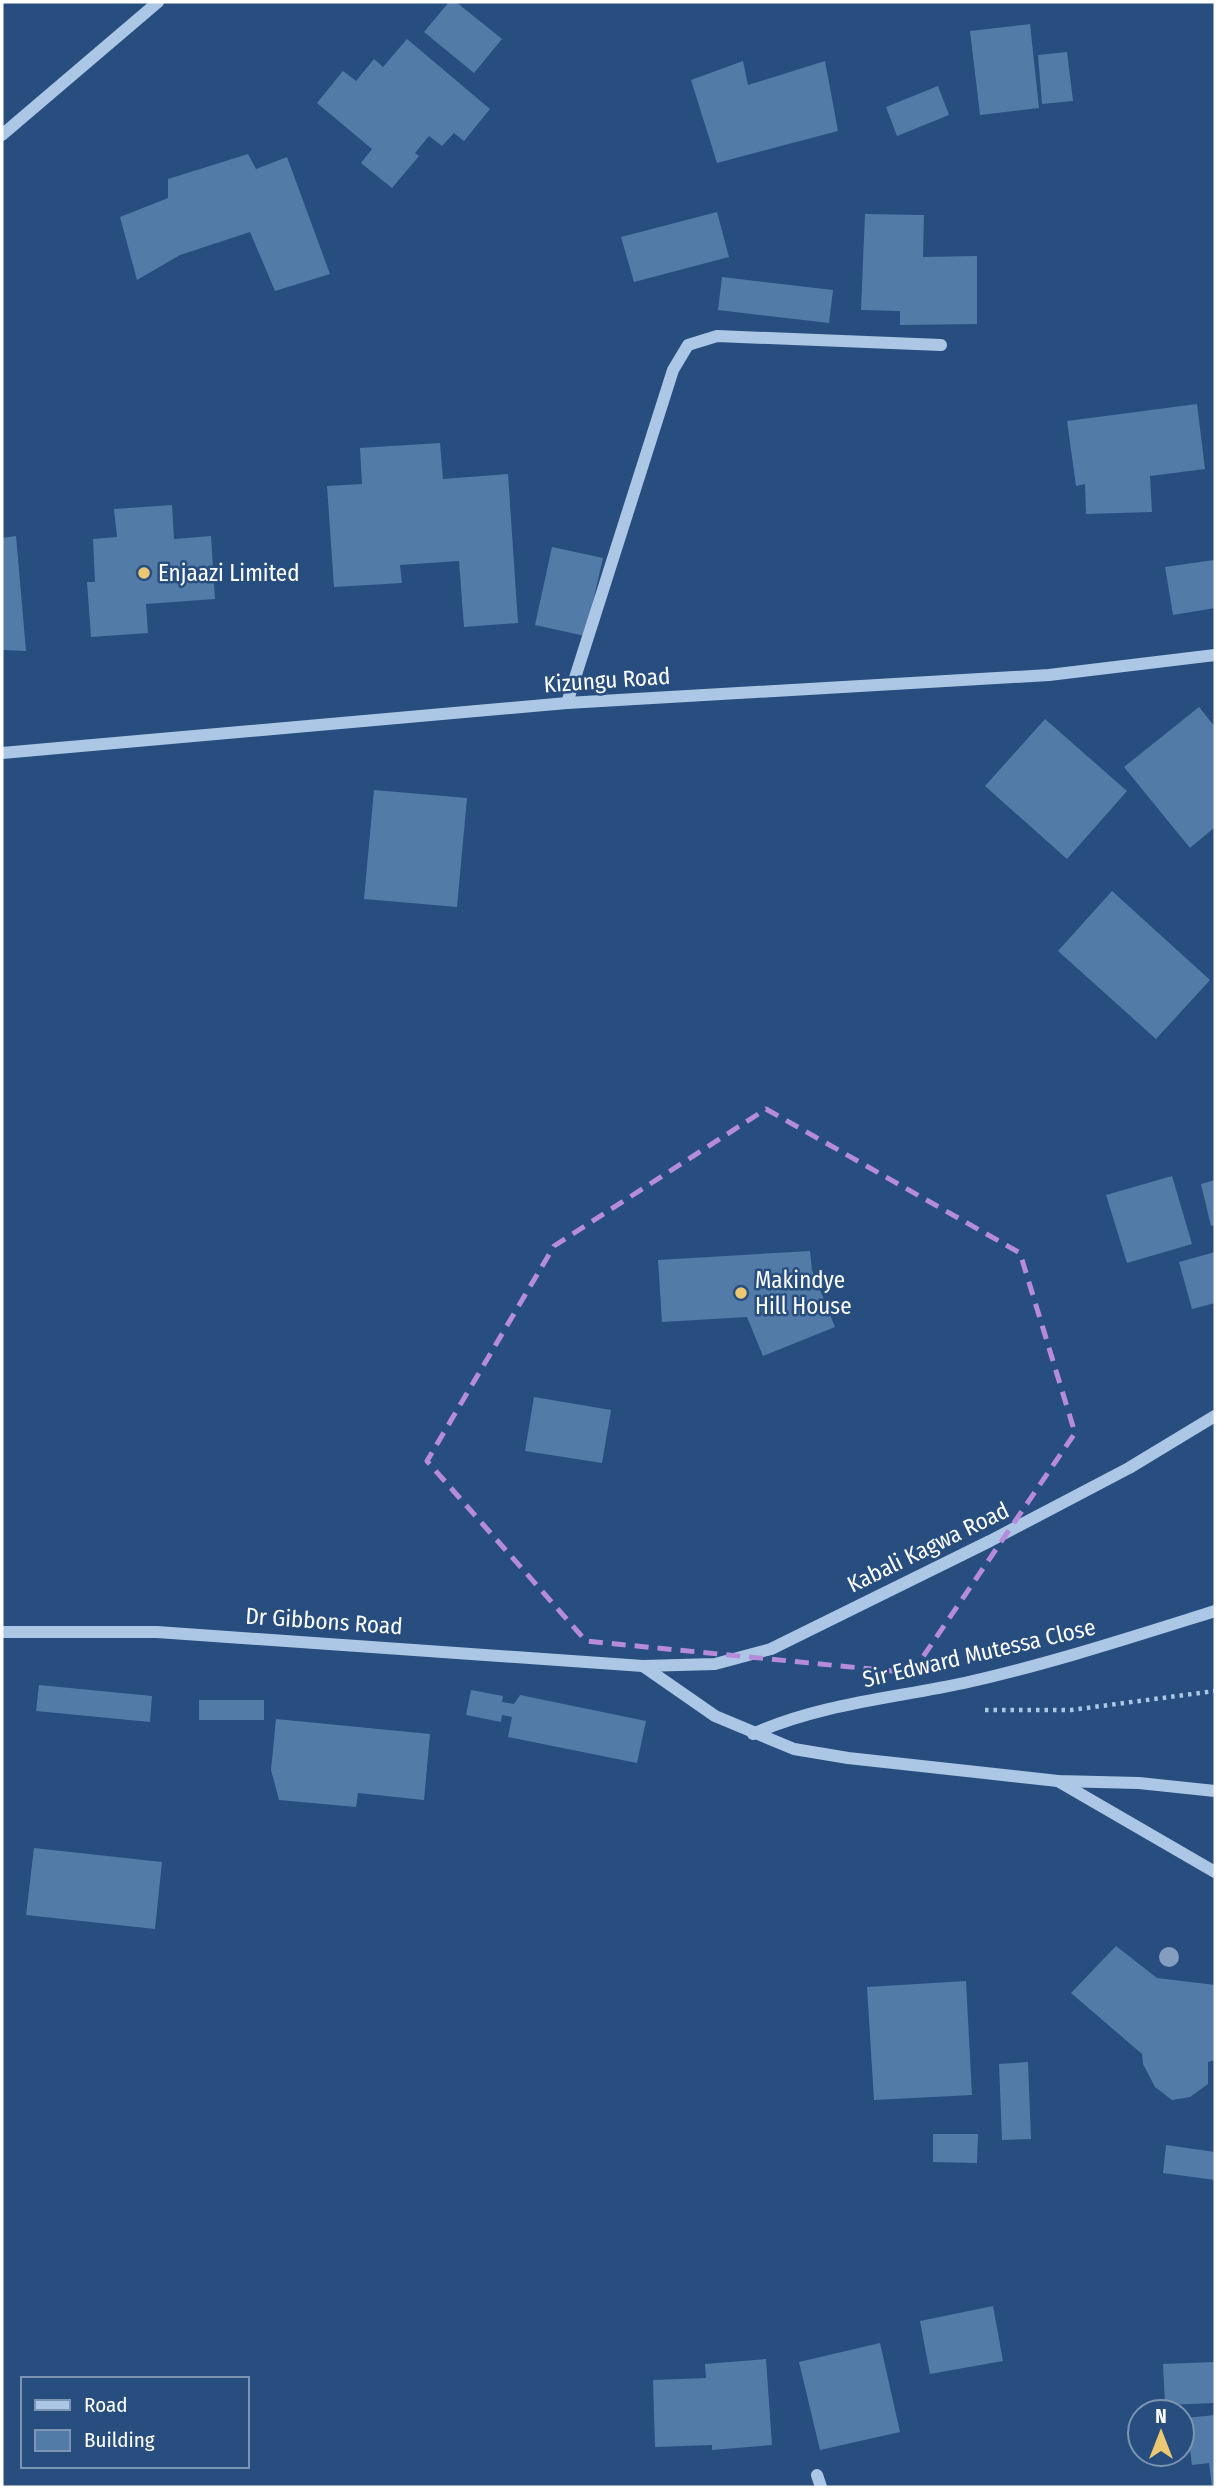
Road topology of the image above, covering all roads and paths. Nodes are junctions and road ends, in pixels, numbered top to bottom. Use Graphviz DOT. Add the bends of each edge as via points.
graph roads {
  1 [pos="158,2"];
  2 [pos="2,135"];
  3 [pos="941,345"];
  4 [pos="1215,655"];
  5 [pos="567,703"];
  6 [pos="2,753"];
  7 [pos="1215,1416"];
  8 [pos="1215,1611"];
  9 [pos="2,1632"];
  10 [pos="643,1666"];
  11 [pos="1215,1691"];
  12 [pos="975,1709"];
  13 [pos="753,1734"];
  14 [pos="1058,1781"];
  15 [pos="1215,1791"];
  16 [pos="1215,1872"];
  1 -- 2 [label="street"];
  3 -- 5 [label="street" via="717,336 688,345 673,370"];
  4 -- 5 [label="street, Kizungu Road" via="1049,675"];
  5 -- 6 [label="street, Kizungu Road"];
  7 -- 10 [label="street, Kabali Kagwa Road" via="1129,1468 990,1541 771,1649 715,1664"];
  8 -- 13 [label="street, Sir Edward Mutessa Close" via="1007,1673 776,1723"];
  9 -- 10 [label="street, Dr Gibbons Road" via="158,1632"];
  10 -- 13 [label="street" via="715,1716"];
  11 -- 12 [label="path" via="1071,1710"];
  13 -- 14 [label="street" via="794,1749 848,1758"];
  14 -- 15 [label="street"];
  14 -- 16 [label="street"];
}
